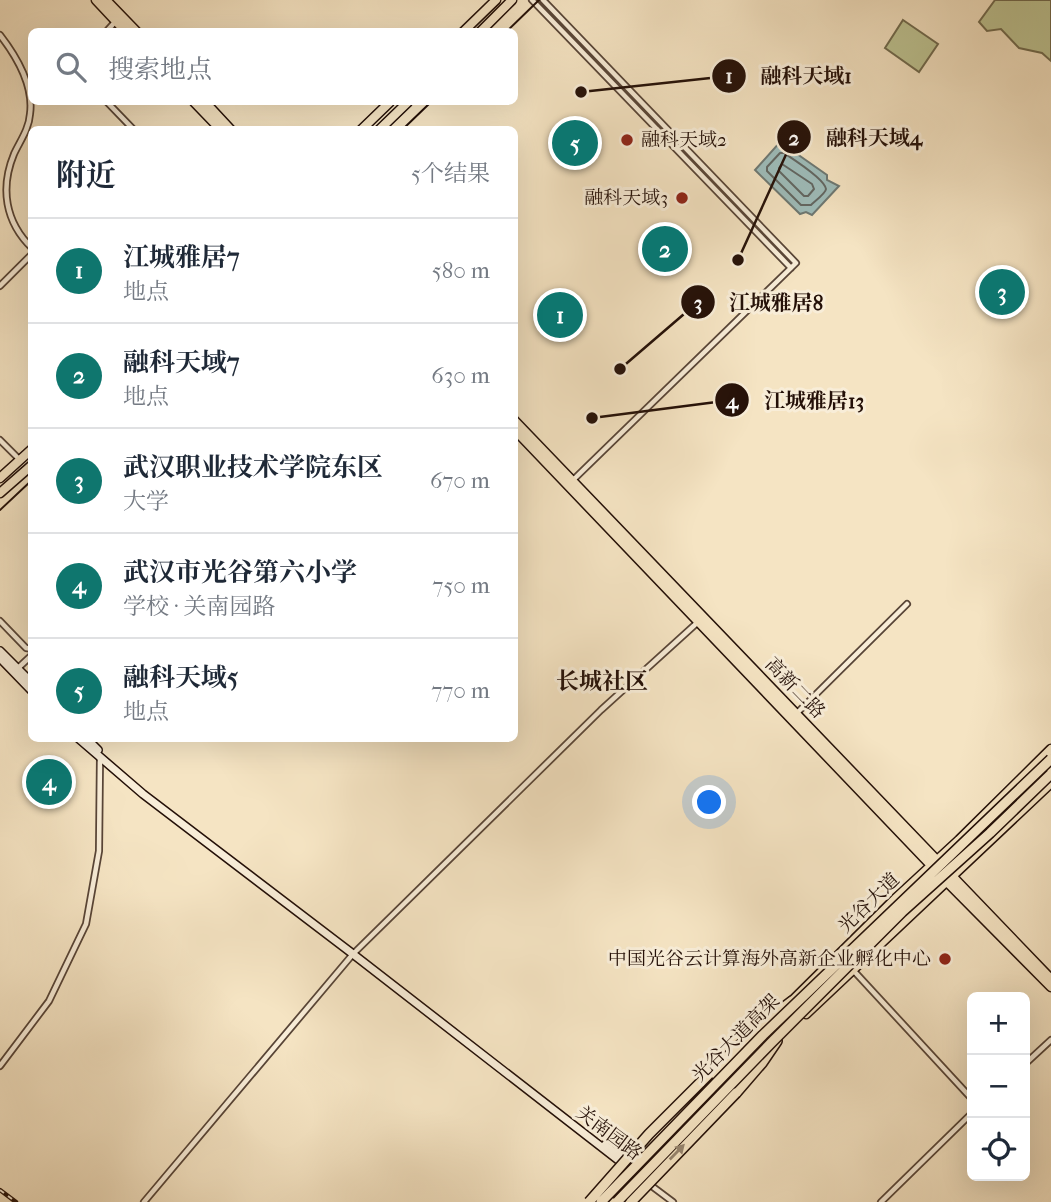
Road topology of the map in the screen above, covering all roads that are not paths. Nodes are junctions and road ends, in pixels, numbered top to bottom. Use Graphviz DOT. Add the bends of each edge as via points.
graph roads {
  1 [pos="96,0"];
  2 [pos="107,0"];
  3 [pos="496,0"];
  4 [pos="512,0"];
  5 [pos="532,0"];
  6 [pos="543,0"];
  7 [pos="117,21"];
  8 [pos="110,28"];
  9 [pos="123,28"];
  10 [pos="133,28"];
  11 [pos="467,28"];
  12 [pos="484,28"];
  13 [pos="0,35"];
  14 [pos="28,85"];
  15 [pos="31,105"];
  16 [pos="110,105"];
  17 [pos="197,105"];
  18 [pos="208,105"];
  19 [pos="387,105"];
  20 [pos="405,105"];
  21 [pos="130,126"];
  22 [pos="217,126"];
  23 [pos="227,126"];
  24 [pos="365,126"];
  25 [pos="383,126"];
  26 [pos="28,243"];
  27 [pos="28,258"];
  28 [pos="790,268"];
  29 [pos="0,286"];
  30 [pos="518,424"];
  31 [pos="518,433"];
  32 [pos="0,440"];
  33 [pos="28,453"];
  34 [pos="20,460"];
  35 [pos="28,468"];
  36 [pos="0,478"];
  37 [pos="570,482"];
  38 [pos="0,493"];
  39 [pos="907,604"];
  40 [pos="701,619"];
  41 [pos="0,621"];
  42 [pos="28,648"];
  43 [pos="0,651"];
  44 [pos="0,658"];
  45 [pos="28,659"];
  46 [pos="15,670"];
  47 [pos="28,680"];
  48 [pos="28,686"];
  49 [pos="797,713"];
  50 [pos="84,742"];
  51 [pos="90,742"];
  52 [pos="1051,749"];
  53 [pos="100,754"];
  54 [pos="1051,759"];
  55 [pos="1051,774"];
  56 [pos="1051,783"];
  57 [pos="918,851"];
  58 [pos="935,863"];
  59 [pos="948,878"];
  60 [pos="910,884"];
  61 [pos="354,953"];
  62 [pos="853,970"];
  63 [pos="1051,979"];
  64 [pos="1051,987"];
  65 [pos="792,1001"];
  66 [pos="1051,1040"];
  67 [pos="777,1041"];
  68 [pos="1030,1059"];
  69 [pos="0,1066"];
  70 [pos="967,1094"];
  71 [pos="967,1118"];
  72 [pos="626,1164"];
  73 [pos="637,1175"];
  74 [pos="145,1202"];
  75 [pos="591,1202"];
  76 [pos="601,1202"];
  77 [pos="616,1202"];
  78 [pos="631,1202"];
  79 [pos="673,1202"];
  80 [pos="881,1202"];
  1 -- 7 [label="main road"];
  2 -- 10 [label="main road"];
  3 -- 11 [label="main road"];
  4 -- 12 [label="main road"];
  5 -- 28 [label="street"];
  6 -- 28 [label="street" via="796,263"];
  7 -- 8 [label="street"];
  7 -- 9 [label="main road"];
  13 -- 14 [label="street"];
  15 -- 26 [label="street" via="28,124 8,170 5,196 12,223"];
  16 -- 21 [label="street"];
  17 -- 22 [label="main road"];
  18 -- 23 [label="main road"];
  19 -- 24 [label="main road"];
  20 -- 25 [label="main road"];
  27 -- 29 [label="street"];
  28 -- 37 [label="street"];
  30 -- 37 [label="main road, 高新二路"];
  31 -- 37 [label="main road, 高新二路"];
  32 -- 34 [label="street"];
  33 -- 34 [label="main road"];
  34 -- 36 [label="main road"];
  35 -- 38 [label="main road"];
  37 -- 40 [label="main road, 高新二路"];
  39 -- 49 [label="street"];
  40 -- 49 [label="main road, 高新二路"];
  40 -- 57 [label="main road, 高新二路"];
  40 -- 61 [label="street" via="601,710"];
  41 -- 42 [label="street"];
  43 -- 46 [label="main road"];
  44 -- 46 [label="main road"];
  45 -- 46 [label="street"];
  46 -- 47 [label="main road"];
  46 -- 48 [label="main road"];
  49 -- 58 [label="main road, 高新二路"];
  50 -- 53 [label="main road, 关南园路"];
  51 -- 53 [label="main road, 关南园路"];
  52 -- 58 [label="main road, 光谷大道"];
  53 -- 61 [label="main road, 关南园路" via="143,794"];
  53 -- 69 [label="street" via="99,850 86,924 49,1001"];
  54 -- 76 [label="highway, 光谷大道高架, bridge" via="763,1035"];
  55 -- 77 [label="highway, 光谷大道高架, bridge" via="902,912"];
  56 -- 59 [label="main road, 光谷大道"];
  57 -- 58 [label="main road, 高新二路"];
  57 -- 60 [label="main road" via="922,867"];
  58 -- 59 [label="main road, 高新二路"];
  58 -- 60 [label="main road, 光谷大道"];
  59 -- 62 [label="main road, 光谷大道"];
  59 -- 63 [label="main road, 高新二路"];
  59 -- 64 [label="main road, 高新二路"];
  60 -- 65 [label="main road, 光谷大道"];
  61 -- 72 [label="main road, 关南园路"];
  61 -- 74 [label="street"];
  62 -- 67 [label="main road, 光谷大道"];
  62 -- 70 [label="street"];
  65 -- 72 [label="main road, 光谷大道"];
  65 -- 75 [label="highway, bridge" via="709,1074"];
  66 -- 68 [label="street"];
  67 -- 73 [label="main road, 光谷大道"];
  78 -- 67 [label="highway, one-way, bridge" via="736,1093"];
  71 -- 80 [label="street"];
  72 -- 73 [label="main road, 关南园路"];
  72 -- 75 [label="main road, 光谷大道"];
  73 -- 77 [label="main road, 光谷大道"];
  73 -- 79 [label="street"];
}
